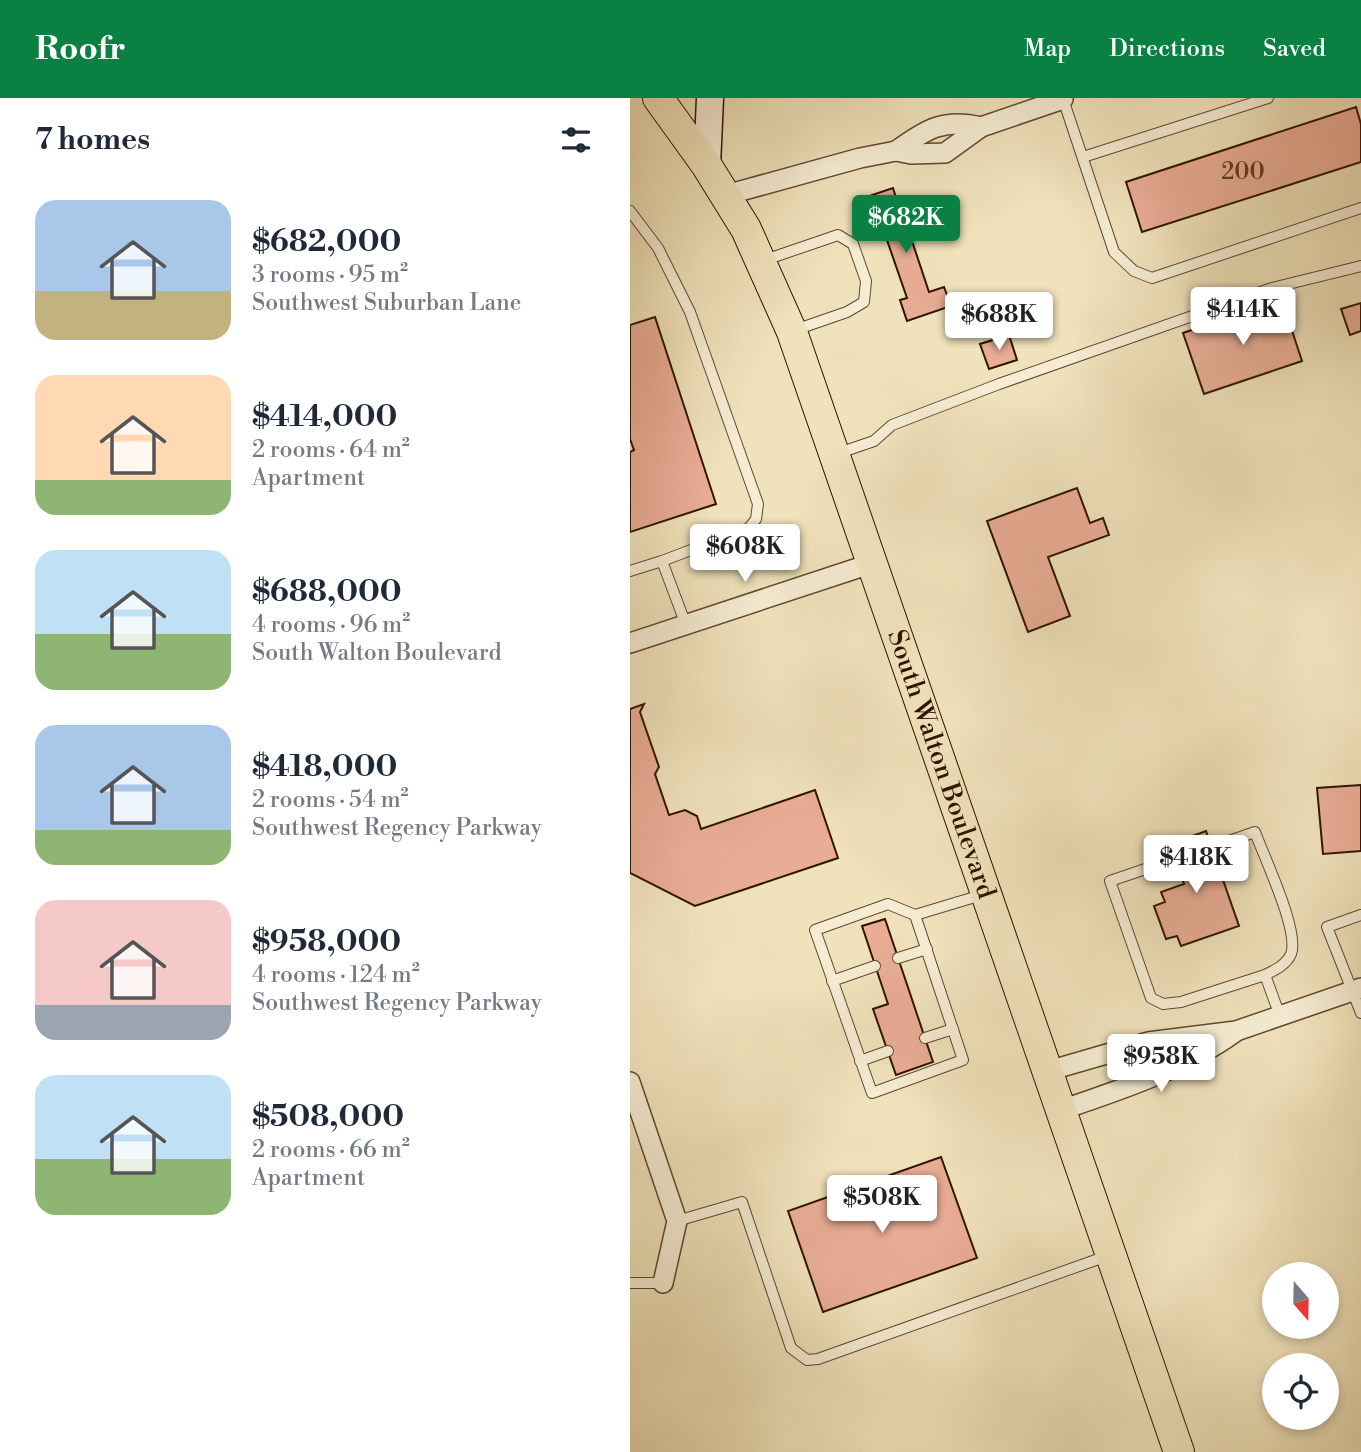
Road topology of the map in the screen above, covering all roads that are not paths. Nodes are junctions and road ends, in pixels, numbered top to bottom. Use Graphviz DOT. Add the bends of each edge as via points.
graph roads {
  1 [pos="658,98"];
  2 [pos="710,98"];
  3 [pos="1268,98"];
  4 [pos="1063,100"];
  5 [pos="981,127"];
  6 [pos="897,151"];
  7 [pos="1083,157"];
  8 [pos="707,166"];
  9 [pos="726,195"];
  10 [pos="1361,208"];
  11 [pos="630,211"];
  12 [pos="761,261"];
  13 [pos="1361,266"];
  14 [pos="792,332"];
  15 [pos="835,455"];
  16 [pos="662,561"];
  17 [pos="873,563"];
  18 [pos="630,571"];
  19 [pos="686,625"];
  20 [pos="630,643"];
  21 [pos="1212,847"];
  22 [pos="1175,859"];
  23 [pos="987,894"];
  24 [pos="915,915"];
  25 [pos="1361,915"];
  26 [pos="927,948"];
  27 [pos="898,958"];
  28 [pos="875,966"];
  29 [pos="1265,975"];
  30 [pos="832,981"];
  31 [pos="1357,990"];
  32 [pos="1361,1013"];
  33 [pos="1280,1016"];
  34 [pos="953,1028"];
  35 [pos="1236,1031"];
  36 [pos="925,1038"];
  37 [pos="888,1051"];
  38 [pos="860,1061"];
  39 [pos="1048,1071"];
  40 [pos="630,1082"];
  41 [pos="1061,1110"];
  42 [pos="677,1221"];
  43 [pos="1110,1255"];
  44 [pos="630,1283"];
  45 [pos="663,1283"];
  46 [pos="1178,1452"];
  1 -- 8 [label="main road, South Walton Boulevard"];
  2 -- 8 [label="street"];
  3 -- 7 [label="lane"];
  4 -- 5 [label="street"];
  4 -- 7 [label="lane"];
  5 -- 6 [label="street" via="961,122 936,126"];
  5 -- 6 [label="street" via="944,153"];
  6 -- 9 [label="street"];
  7 -- 10 [label="lane" via="1114,252 1134,271 1152,278"];
  8 -- 9 [label="main road, South Walton Boulevard"];
  9 -- 12 [label="main road, South Walton Boulevard"];
  11 -- 16 [label="lane" via="658,248 690,312 758,504 749,528"];
  12 -- 14 [label="main road, South Walton Boulevard"];
  12 -- 14 [label="lane" via="838,235 853,244 866,281 864,302"];
  13 -- 15 [label="lane" via="1272,288 999,384 892,425 874,440"];
  14 -- 15 [label="main road, South Walton Boulevard"];
  15 -- 17 [label="main road, South Walton Boulevard"];
  16 -- 18 [label="lane"];
  16 -- 19 [label="lane"];
  17 -- 19 [label="street"];
  17 -- 23 [label="main road, South Walton Boulevard"];
  19 -- 20 [label="street"];
  21 -- 29 [label="lane" via="1255,832 1293,935 1291,954"];
  22 -- 29 [label="lane" via="1110,881 1152,998 1163,1004 1181,1002"];
  23 -- 24 [label="lane"];
  23 -- 39 [label="main road, South Walton Boulevard"];
  24 -- 26 [label="lane"];
  24 -- 30 [label="lane" via="888,904 815,930"];
  25 -- 31 [label="lane" via="1327,927"];
  26 -- 27 [label="lane"];
  26 -- 34 [label="lane"];
  28 -- 30 [label="lane"];
  29 -- 33 [label="lane"];
  30 -- 38 [label="lane"];
  31 -- 32 [label="lane"];
  31 -- 33 [label="street"];
  33 -- 35 [label="street"];
  34 -- 36 [label="lane"];
  34 -- 38 [label="lane" via="963,1060 872,1093"];
  35 -- 39 [label="street" via="1148,1042"];
  35 -- 41 [label="street" via="1175,1066"];
  37 -- 38 [label="lane"];
  39 -- 41 [label="main road, South Walton Boulevard"];
  40 -- 42 [label="street"];
  41 -- 43 [label="main road, South Walton Boulevard"];
  42 -- 43 [label="lane" via="743,1202 790,1348 807,1360"];
  42 -- 45 [label="street"];
  43 -- 46 [label="main road, South Walton Boulevard"];
  44 -- 45 [label="lane"];
}
